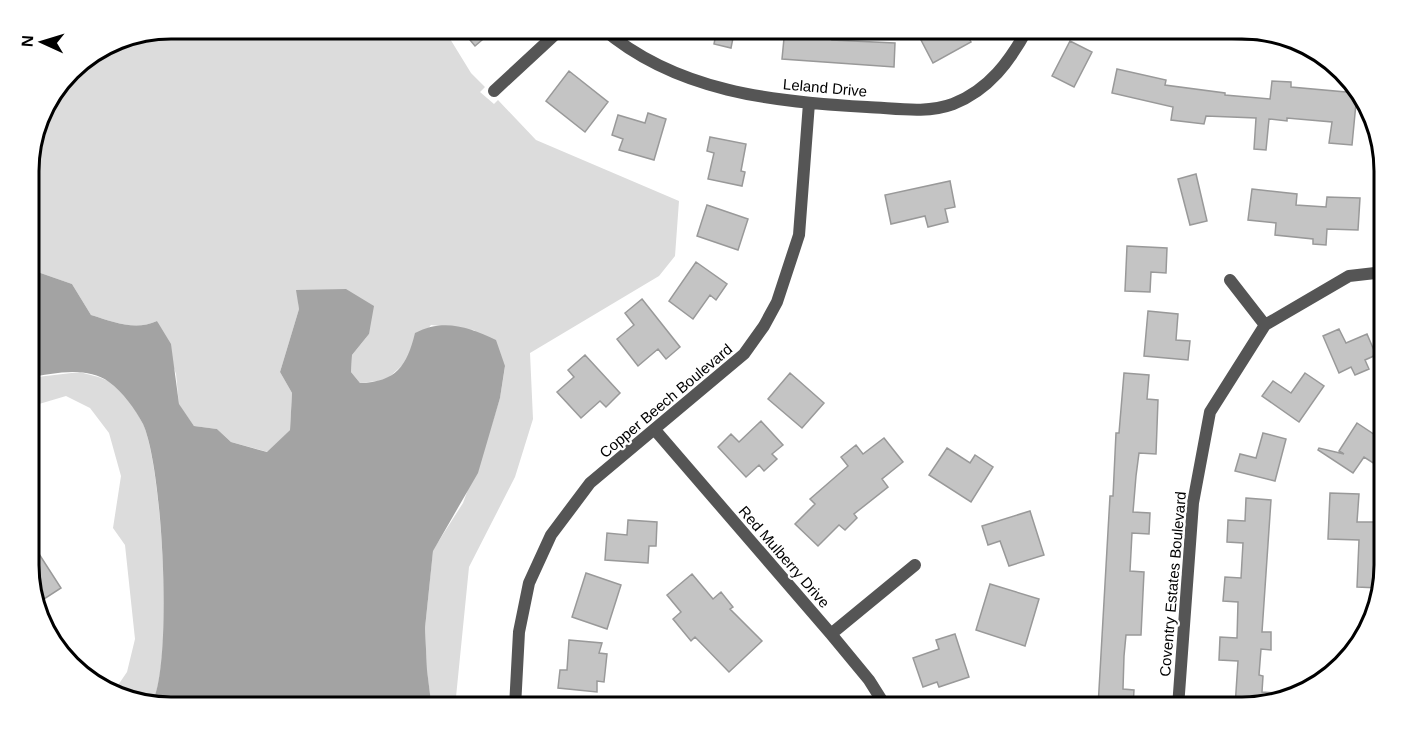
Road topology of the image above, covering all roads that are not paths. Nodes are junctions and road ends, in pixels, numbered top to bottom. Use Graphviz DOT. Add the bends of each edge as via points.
graph roads {
  1 [pos="550,39"];
  2 [pos="618,39"];
  3 [pos="1022,39"];
  4 [pos="494,91"];
  5 [pos="809,104"];
  6 [pos="1374,273"];
  7 [pos="1230,280"];
  8 [pos="1265,325"];
  9 [pos="655,430"];
  10 [pos="915,565"];
  11 [pos="831,634"];
  12 [pos="516,697"];
  13 [pos="880,697"];
  14 [pos="1179,697"];
  1 -- 4 [label="street"];
  2 -- 5 [label="street, Leland Drive" via="657,66 684,76 738,93"];
  3 -- 5 [label="street, Leland Drive" via="1009,63 981,89 952,104 923,110"];
  5 -- 9 [label="street, Copper Beech Boulevard" via="799,236 777,302 744,354"];
  6 -- 8 [label="street, Coventry Estates Boulevard" via="1349,276"];
  7 -- 8 [label="street"];
  8 -- 14 [label="street, Coventry Estates Boulevard" via="1210,412 1193,503"];
  9 -- 11 [label="street, Red Mulberry Drive"];
  9 -- 12 [label="street, Copper Beech Boulevard" via="590,483 551,535 527,593 519,632"];
  10 -- 11 [label="street"];
  11 -- 13 [label="street, Red Mulberry Drive"];
}
